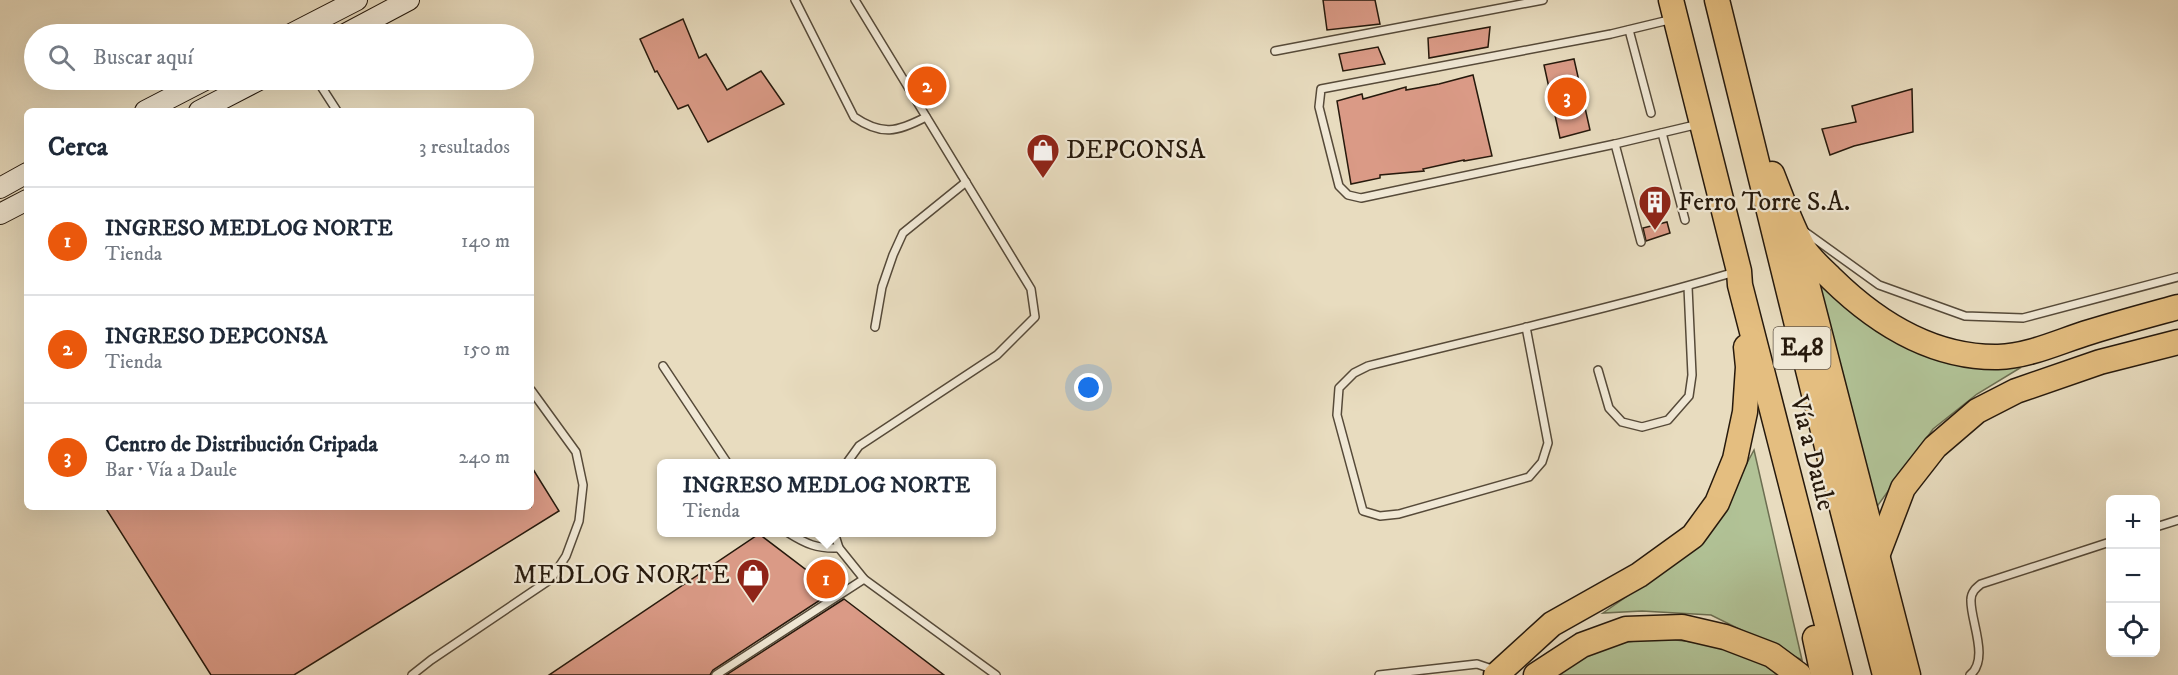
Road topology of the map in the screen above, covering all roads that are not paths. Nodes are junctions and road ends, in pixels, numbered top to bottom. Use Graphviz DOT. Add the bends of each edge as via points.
graph roads {
  1 [pos="357,0"];
  2 [pos="409,0"];
  3 [pos="795,0"];
  4 [pos="855,0"];
  5 [pos="1543,0"];
  6 [pos="1717,0"];
  7 [pos="1673,9"];
  8 [pos="310,24"];
  9 [pos="364,24"];
  10 [pos="1629,30"];
  11 [pos="1275,51"];
  12 [pos="1736,81"];
  13 [pos="186,90"];
  14 [pos="240,90"];
  15 [pos="323,90"];
  16 [pos="151,108"];
  17 [pos="205,108"];
  18 [pos="335,108"];
  19 [pos="1652,113"];
  20 [pos="926,117"];
  21 [pos="1701,123"];
  22 [pos="1662,133"];
  23 [pos="1616,144"];
  24 [pos="24,175"];
  25 [pos="966,182"];
  26 [pos="0,188"];
  27 [pos="24,202"];
  28 [pos="0,214"];
  29 [pos="1684,220"];
  30 [pos="1791,222"];
  31 [pos="1641,242"];
  32 [pos="2178,277"];
  33 [pos="1739,278"];
  34 [pos="1688,287"];
  35 [pos="2178,307"];
  36 [pos="875,327"];
  37 [pos="1526,327"];
  38 [pos="2178,342"];
  39 [pos="663,366"];
  40 [pos="1598,370"];
  41 [pos="534,394"];
  42 [pos="725,459"];
  43 [pos="850,459"];
  44 [pos="1789,479"];
  45 [pos="1843,512"];
  46 [pos="2178,520"];
  47 [pos="2160,526"];
  48 [pos="794,537"];
  49 [pos="836,537"];
  50 [pos="2106,543"];
  51 [pos="839,548"];
  52 [pos="1877,556"];
  53 [pos="864,579"];
  54 [pos="1498,673"];
  55 [pos="412,675"];
  56 [pos="716,675"];
  57 [pos="996,675"];
  58 [pos="1379,675"];
  59 [pos="1536,675"];
  60 [pos="1799,675"];
  61 [pos="1823,675"];
  62 [pos="1840,675"];
  63 [pos="1886,675"];
  64 [pos="1908,675"];
  65 [pos="1970,675"];
  1 -- 8 [label="street"];
  2 -- 9 [label="street"];
  3 -- 20 [label="lane" via="854,117 869,127 888,130"];
  4 -- 20 [label="lane"];
  5 -- 11 [label="lane"];
  6 -- 12 [label="highway, Vía a Daule / E48"];
  7 -- 10 [label="lane"];
  7 -- 21 [label="highway, Vía a Daule / E48"];
  10 -- 19 [label="lane"];
  10 -- 23 [label="lane" via="1321,89 1319,107 1339,186 1348,195 1361,198"];
  12 -- 30 [label="highway"];
  12 -- 45 [label="highway, Vía a Daule / E48"];
  13 -- 16 [label="street"];
  14 -- 17 [label="street"];
  15 -- 18 [label="lane"];
  20 -- 25 [label="lane"];
  21 -- 22 [label="lane"];
  21 -- 33 [label="highway, Vía a Daule / E48"];
  22 -- 23 [label="lane"];
  22 -- 29 [label="lane"];
  23 -- 31 [label="lane"];
  24 -- 26 [label="street"];
  25 -- 36 [label="lane" via="903,233 882,287"];
  25 -- 43 [label="lane" via="1031,288 1035,317 997,355 859,446"];
  27 -- 28 [label="street"];
  30 -- 32 [label="lane" via="1879,285 1965,316 2023,318"];
  30 -- 35 [label="highway" via="1805,251 1851,298 1884,323 1959,353 1999,357 2042,349"];
  30 -- 52 [label="highway"];
  33 -- 34 [label="lane"];
  33 -- 44 [label="highway, Vía a Daule / E48"];
  33 -- 54 [label="highway" via="1748,367 1745,411 1734,459 1717,503 1693,536 1639,575 1552,624"];
  34 -- 37 [label="lane"];
  34 -- 40 [label="lane" via="1692,375 1689,396 1668,420 1642,427 1622,422 1609,408"];
  37 -- 37 [label="lane" via="1548,443 1542,462 1529,477 1399,514 1380,516 1363,511 1337,415 1339,388 1353,373 1368,366"];
  38 -- 52 [label="highway" via="2100,362 2016,391 1977,411 1935,447 1903,488"];
  39 -- 42 [label="lane"];
  41 -- 55 [label="lane" via="576,452 584,485 579,521 566,556 551,579"];
  44 -- 61 [label="highway"];
  44 -- 62 [label="highway, Vía a Daule / E48"];
  45 -- 52 [label="highway"];
  45 -- 63 [label="highway, Vía a Daule / E48"];
  46 -- 47 [label="lane"];
  48 -- 51 [label="lane" via="820,549"];
  49 -- 51 [label="lane"];
  50 -- 65 [label="lane" via="1981,584 1974,590 1971,599 1978,632 1978,659"];
  51 -- 53 [label="lane"];
  52 -- 64 [label="highway"];
  53 -- 56 [label="lane"];
  53 -- 57 [label="lane"];
  54 -- 58 [label="lane" via="1478,664"];
  59 -- 60 [label="highway" via="1582,645 1626,629 1683,627 1725,637 1772,655"];
}
